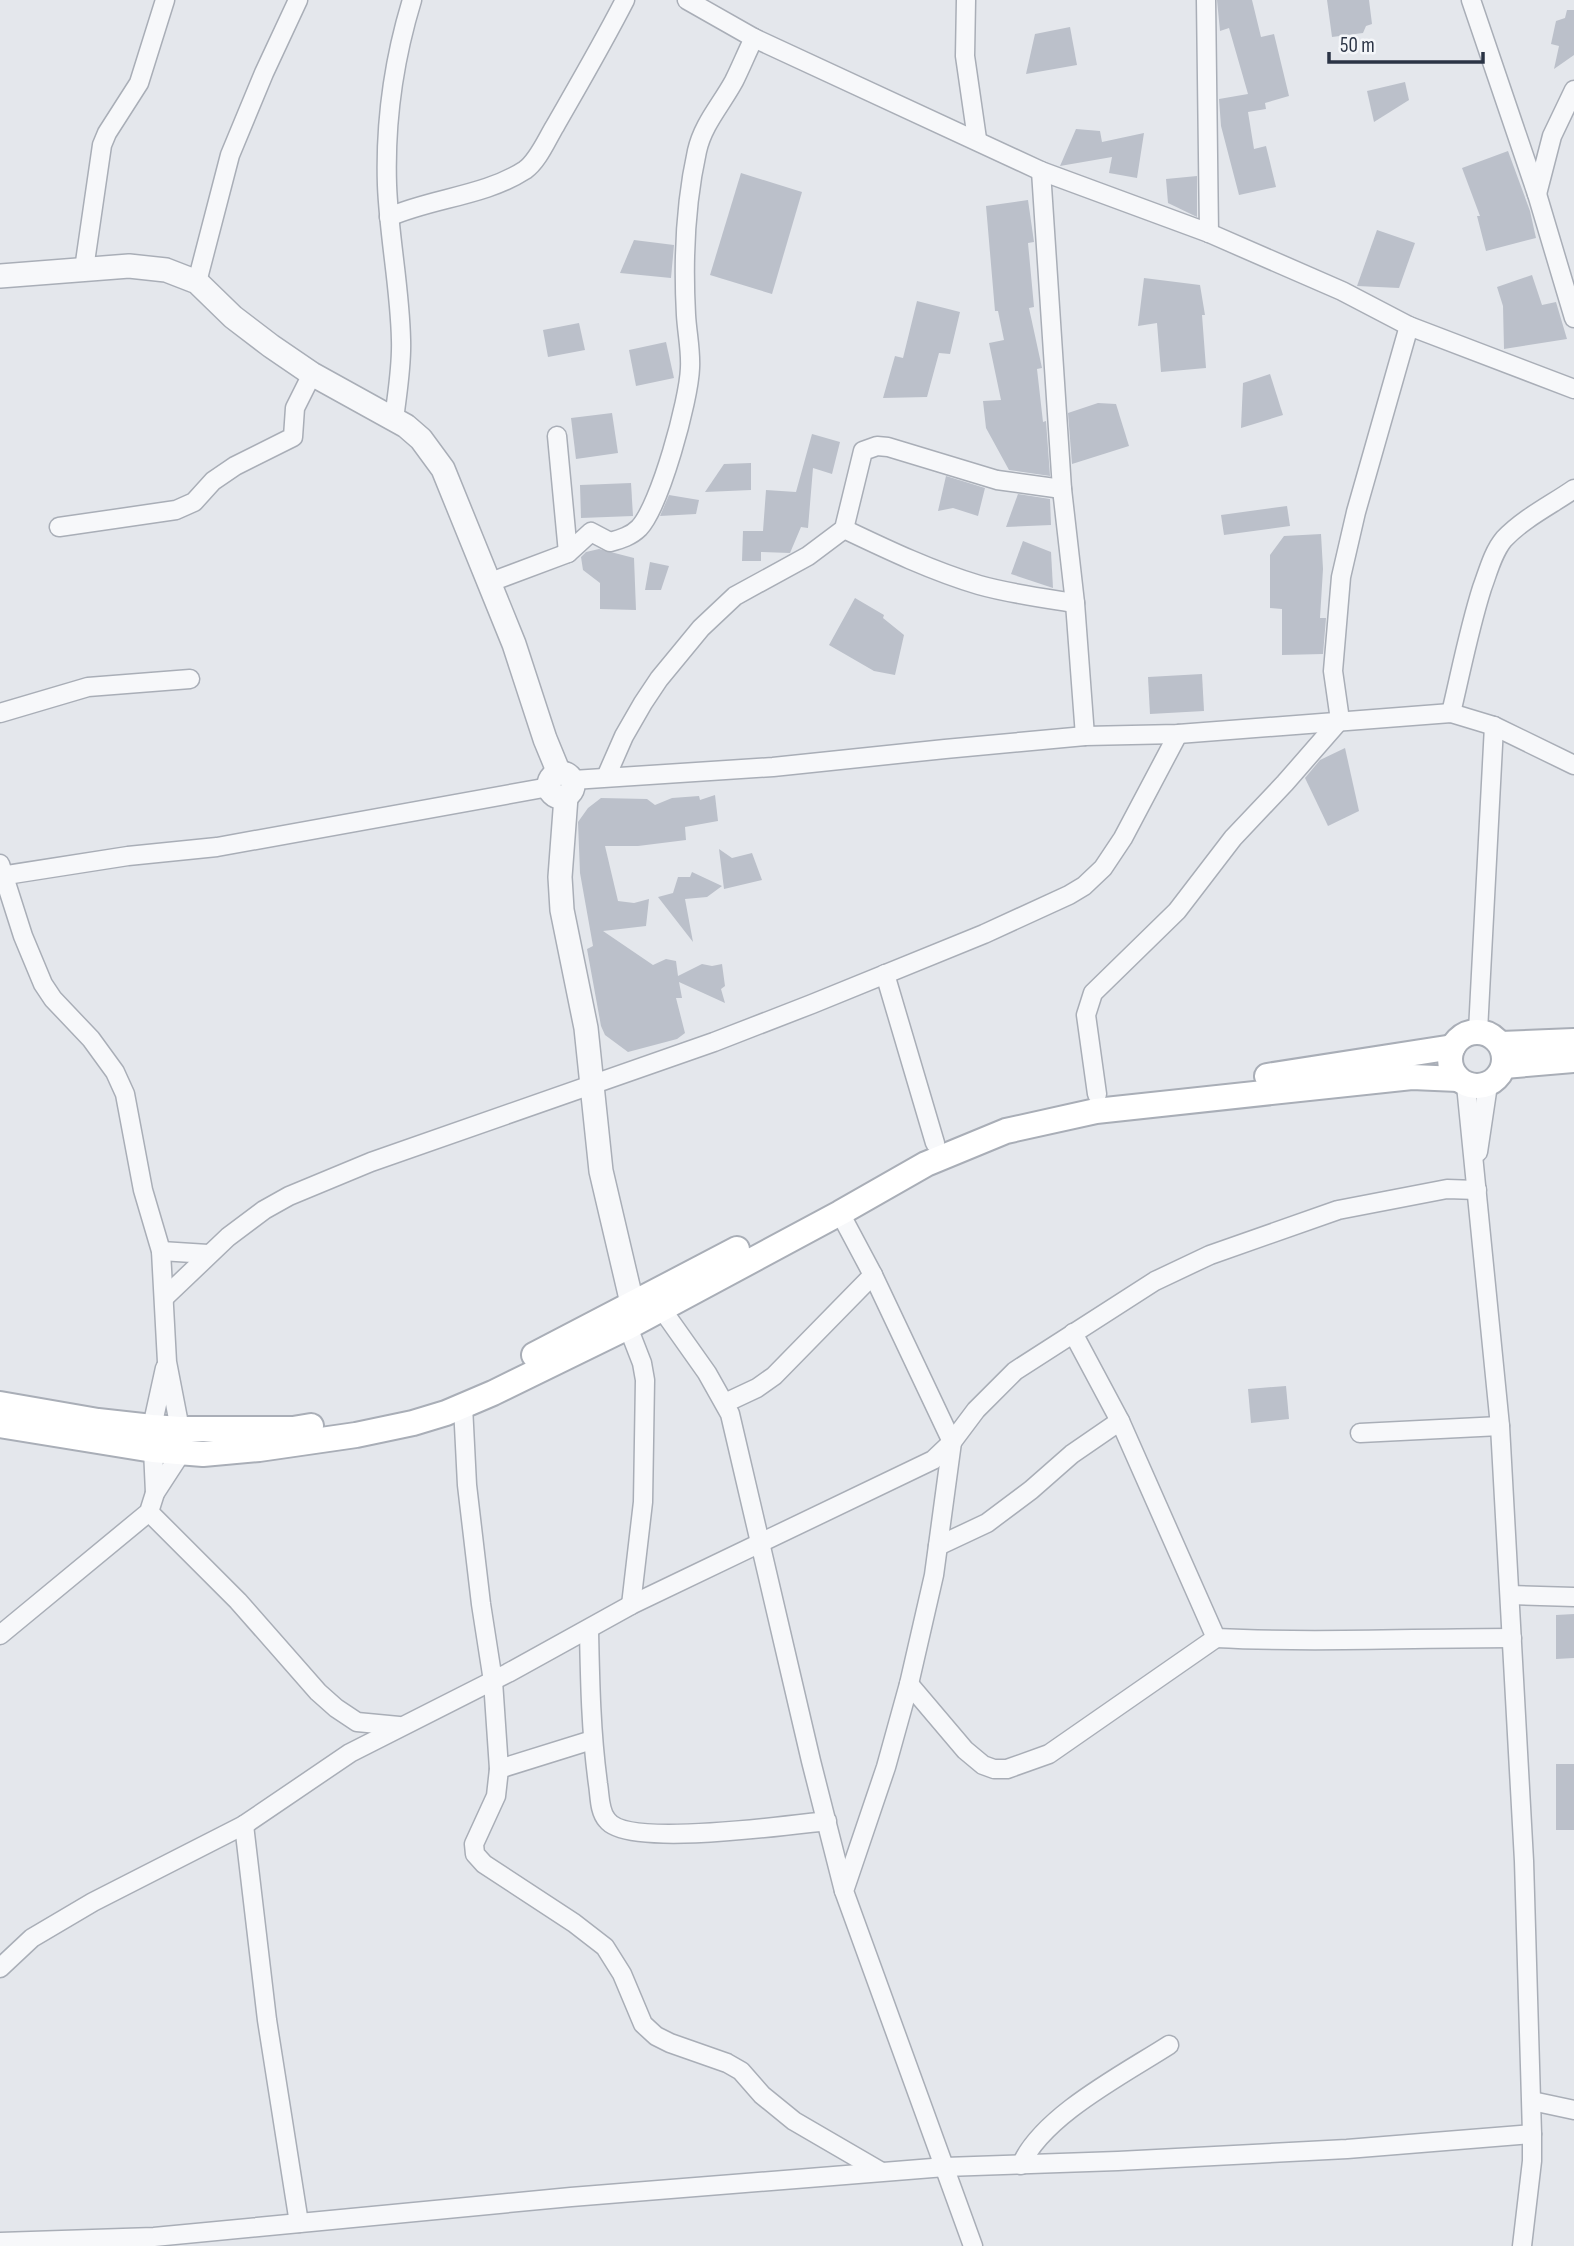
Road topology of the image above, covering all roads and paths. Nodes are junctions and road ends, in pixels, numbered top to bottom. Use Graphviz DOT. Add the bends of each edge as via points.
graph roads {
  1 [pos="165,0"];
  2 [pos="298,0"];
  3 [pos="412,0"];
  4 [pos="625,0"];
  5 [pos="687,0"];
  6 [pos="965,0"];
  7 [pos="1206,0"];
  8 [pos="1471,0"];
  9 [pos="754,38"];
  10 [pos="1574,90"];
  11 [pos="977,139"];
  12 [pos="1041,171"];
  13 [pos="1537,194"];
  14 [pos="389,217"];
  15 [pos="1209,233"];
  16 [pos="84,269"];
  17 [pos="0,276"];
  18 [pos="197,282"];
  19 [pos="1574,318"];
  20 [pos="1409,326"];
  21 [pos="312,374"];
  22 [pos="1574,389"];
  23 [pos="394,420"];
  24 [pos="557,436"];
  25 [pos="1062,489"];
  26 [pos="1574,489"];
  27 [pos="59,527"];
  28 [pos="844,529"];
  29 [pos="568,553"];
  30 [pos="488,583"];
  31 [pos="1076,603"];
  32 [pos="190,679"];
  33 [pos="0,713"];
  34 [pos="1451,713"];
  35 [pos="1340,720"];
  36 [pos="1493,726"];
  37 [pos="1178,734"];
  38 [pos="1085,736"];
  39 [pos="1574,765"];
  40 [pos="606,777"];
  41 [pos="561,784"];
  42 [pos="1,872"];
  43 [pos="886,974"];
  44 [pos="1479,1031"];
  45 [pos="1574,1041"];
  46 [pos="1453,1047"];
  47 [pos="1503,1055"];
  48 [pos="1574,1060"];
  49 [pos="591,1083"];
  50 [pos="1470,1083"];
  51 [pos="1097,1094"];
  52 [pos="935,1143"];
  53 [pos="1476,1181"];
  54 [pos="840,1213"];
  55 [pos="161,1251"];
  56 [pos="208,1254"];
  57 [pos="873,1275"];
  58 [pos="164,1298"];
  59 [pos="632,1303"];
  60 [pos="662,1308"];
  61 [pos="628,1327"];
  62 [pos="1073,1333"];
  63 [pos="167,1362"];
  64 [pos="725,1403"];
  65 [pos="0,1404"];
  66 [pos="463,1406"];
  67 [pos="1120,1421"];
  68 [pos="0,1425"];
  69 [pos="1500,1426"];
  70 [pos="1360,1433"];
  71 [pos="153,1439"];
  72 [pos="181,1441"];
  73 [pos="952,1442"];
  74 [pos="155,1493"];
  75 [pos="149,1512"];
  76 [pos="762,1542"];
  77 [pos="938,1546"];
  78 [pos="1510,1595"];
  79 [pos="1574,1597"];
  80 [pos="631,1605"];
  81 [pos="589,1630"];
  82 [pos="0,1634"];
  83 [pos="1216,1637"];
  84 [pos="1512,1639"];
  85 [pos="493,1681"];
  86 [pos="909,1684"];
  87 [pos="402,1726"];
  88 [pos="592,1740"];
  89 [pos="499,1769"];
  90 [pos="827,1821"];
  91 [pos="244,1825"];
  92 [pos="844,1891"];
  93 [pos="0,1968"];
  94 [pos="1169,2045"];
  95 [pos="1532,2101"];
  96 [pos="1574,2110"];
  97 [pos="1532,2134"];
  98 [pos="1021,2165"];
  99 [pos="945,2167"];
  100 [pos="880,2171"];
  101 [pos="299,2223"];
  102 [pos="264,2228"];
  103 [pos="0,2242"];
  104 [pos="247,2246"];
  105 [pos="972,2246"];
  106 [pos="1522,2246"];
  1 -- 16 [label="street" via="139,83 102,145"];
  2 -- 18 [label="street" via="230,155"];
  3 -- 14 [label="street" via="390,106"];
  4 -- 14 [label="street" via="527,169"];
  5 -- 9 [label="street"];
  6 -- 11 [label="street" via="965,56"];
  7 -- 15 [label="street"];
  8 -- 13 [label="street"];
  9 -- 11 [label="street"];
  9 -- 29 [label="street" via="704,128 697,151 685,247 690,370 664,482 646,519 632,534 610,542 591,532"];
  10 -- 13 [label="street" via="1552,136"];
  11 -- 12 [label="street"];
  12 -- 15 [label="street"];
  12 -- 25 [label="street"];
  13 -- 19 [label="street"];
  14 -- 23 [label="street" via="401,339"];
  15 -- 20 [label="street"];
  16 -- 17 [label="street"];
  16 -- 18 [label="street" via="144,267"];
  18 -- 21 [label="street" via="233,317"];
  20 -- 22 [label="street"];
  20 -- 35 [label="street" via="1343,567 1333,671"];
  21 -- 23 [label="street"];
  21 -- 27 [label="street" via="295,408 293,437 226,472 194,502 161,514"];
  23 -- 30 [label="street" via="421,439 443,469"];
  24 -- 29 [label="street"];
  25 -- 28 [label="street" via="997,480 888,447 871,447 859,460"];
  25 -- 31 [label="street"];
  26 -- 34 [label="street" via="1525,521 1497,551 1468,635"];
  28 -- 31 [label="street" via="977,584"];
  28 -- 40 [label="street" via="808,556 735,596 701,628 643,703"];
  29 -- 30 [label="street"];
  30 -- 41 [label="street" via="514,644"];
  31 -- 38 [label="street"];
  32 -- 33 [label="street" via="88,687"];
  34 -- 35 [label="street"];
  34 -- 36 [label="street"];
  35 -- 37 [label="street"];
  35 -- 51 [label="street" via="1233,838 1177,911 1093,992 1086,1015"];
  36 -- 39 [label="street"];
  36 -- 44 [label="street"];
  37 -- 38 [label="street"];
  37 -- 43 [label="street" via="1123,838 1084,886"];
  38 -- 40 [label="street" via="774,767"];
  40 -- 41 [label="street"];
  41 -- 42 [label="street" via="257,840"];
  41 -- 49 [label="street" via="560,895 586,1028"];
  42 -- 55 [label="street" via="43,984 116,1072"];
  43 -- 49 [label="street" via="714,1042"];
  43 -- 52 [label="street"];
  44 -- 46 [label="main road" via="1461,1037"];
  44 -- 47 [label="main road" via="1488,1034"];
  45 -- 47 [label="main road"];
  46 -- 50 [label="main road" via="1450,1061"];
  46 -- 51 [label="main road" via="1276,1075"];
  47 -- 48 [label="main road"];
  47 -- 50 [label="main road" via="1498,1078"];
  49 -- 56 [label="street" via="371,1161 289,1196"];
  49 -- 59 [label="street" via="601,1171"];
  50 -- 53 [label="street"];
  50 -- 54 [label="main road" via="1412,1077 1109,1110 1032,1124 946,1154"];
  51 -- 52 [label="main road" via="999,1116"];
  52 -- 59 [label="main road"];
  53 -- 62 [label="street" via="1368,1203 1240,1243 1155,1281"];
  53 -- 69 [label="street"];
  54 -- 57 [label="street"];
  54 -- 60 [label="main road"];
  55 -- 56 [label="street"];
  55 -- 58 [label="street"];
  56 -- 58 [label="street"];
  57 -- 64 [label="street" via="774,1376"];
  57 -- 73 [label="street"];
  58 -- 63 [label="street"];
  59 -- 72 [label="main road" via="472,1387 419,1406 293,1429"];
  60 -- 61 [label="main road"];
  60 -- 64 [label="street"];
  61 -- 66 [label="main road"];
  61 -- 80 [label="street" via="645,1380 643,1502"];
  62 -- 67 [label="street"];
  62 -- 73 [label="street" via="1015,1371"];
  63 -- 71 [label="street"];
  63 -- 72 [label="street"];
  64 -- 76 [label="street"];
  65 -- 71 [label="main road" via="98,1421"];
  66 -- 72 [label="main road" via="356,1435 240,1451"];
  66 -- 85 [label="street" via="467,1485"];
  67 -- 77 [label="street" via="987,1523"];
  67 -- 83 [label="street"];
  68 -- 71 [label="main road"];
  69 -- 70 [label="street"];
  69 -- 78 [label="street"];
  71 -- 72 [label="main road"];
  71 -- 74 [label="street"];
  72 -- 74 [label="street"];
  73 -- 76 [label="street" via="912,1472"];
  73 -- 77 [label="street"];
  74 -- 75 [label="street"];
  75 -- 82 [label="street"];
  75 -- 87 [label="street" via="238,1601 318,1692 349,1719"];
  76 -- 80 [label="street"];
  76 -- 90 [label="street"];
  77 -- 86 [label="street"];
  78 -- 79 [label="street"];
  78 -- 84 [label="street"];
  80 -- 81 [label="street"];
  81 -- 85 [label="street"];
  81 -- 88 [label="street"];
  83 -- 84 [label="street" via="1294,1642"];
  83 -- 86 [label="street" via="1049,1754 1007,1769 983,1765 965,1750"];
  84 -- 95 [label="street"];
  85 -- 87 [label="street"];
  85 -- 89 [label="street"];
  86 -- 92 [label="street"];
  87 -- 91 [label="street" via="349,1753"];
  88 -- 89 [label="street"];
  88 -- 90 [label="street" via="602,1810 619,1830 681,1834"];
  89 -- 100 [label="street" via="496,1796 475,1839 478,1858 605,1947 643,2024 656,2036 741,2071 794,2121"];
  90 -- 92 [label="street"];
  91 -- 93 [label="street" via="93,1902 32,1938"];
  91 -- 101 [label="street" via="267,2020"];
  92 -- 99 [label="street"];
  94 -- 98 [label="street" via="1057,2119 1038,2136"];
  95 -- 96 [label="street"];
  95 -- 97 [label="street"];
  97 -- 98 [label="street"];
  97 -- 106 [label="street"];
  98 -- 99 [label="street"];
  99 -- 100 [label="street"];
  99 -- 105 [label="street"];
  100 -- 101 [label="street"];
  101 -- 102 [label="street"];
  102 -- 103 [label="street"];
  102 -- 104 [label="street"];
}
